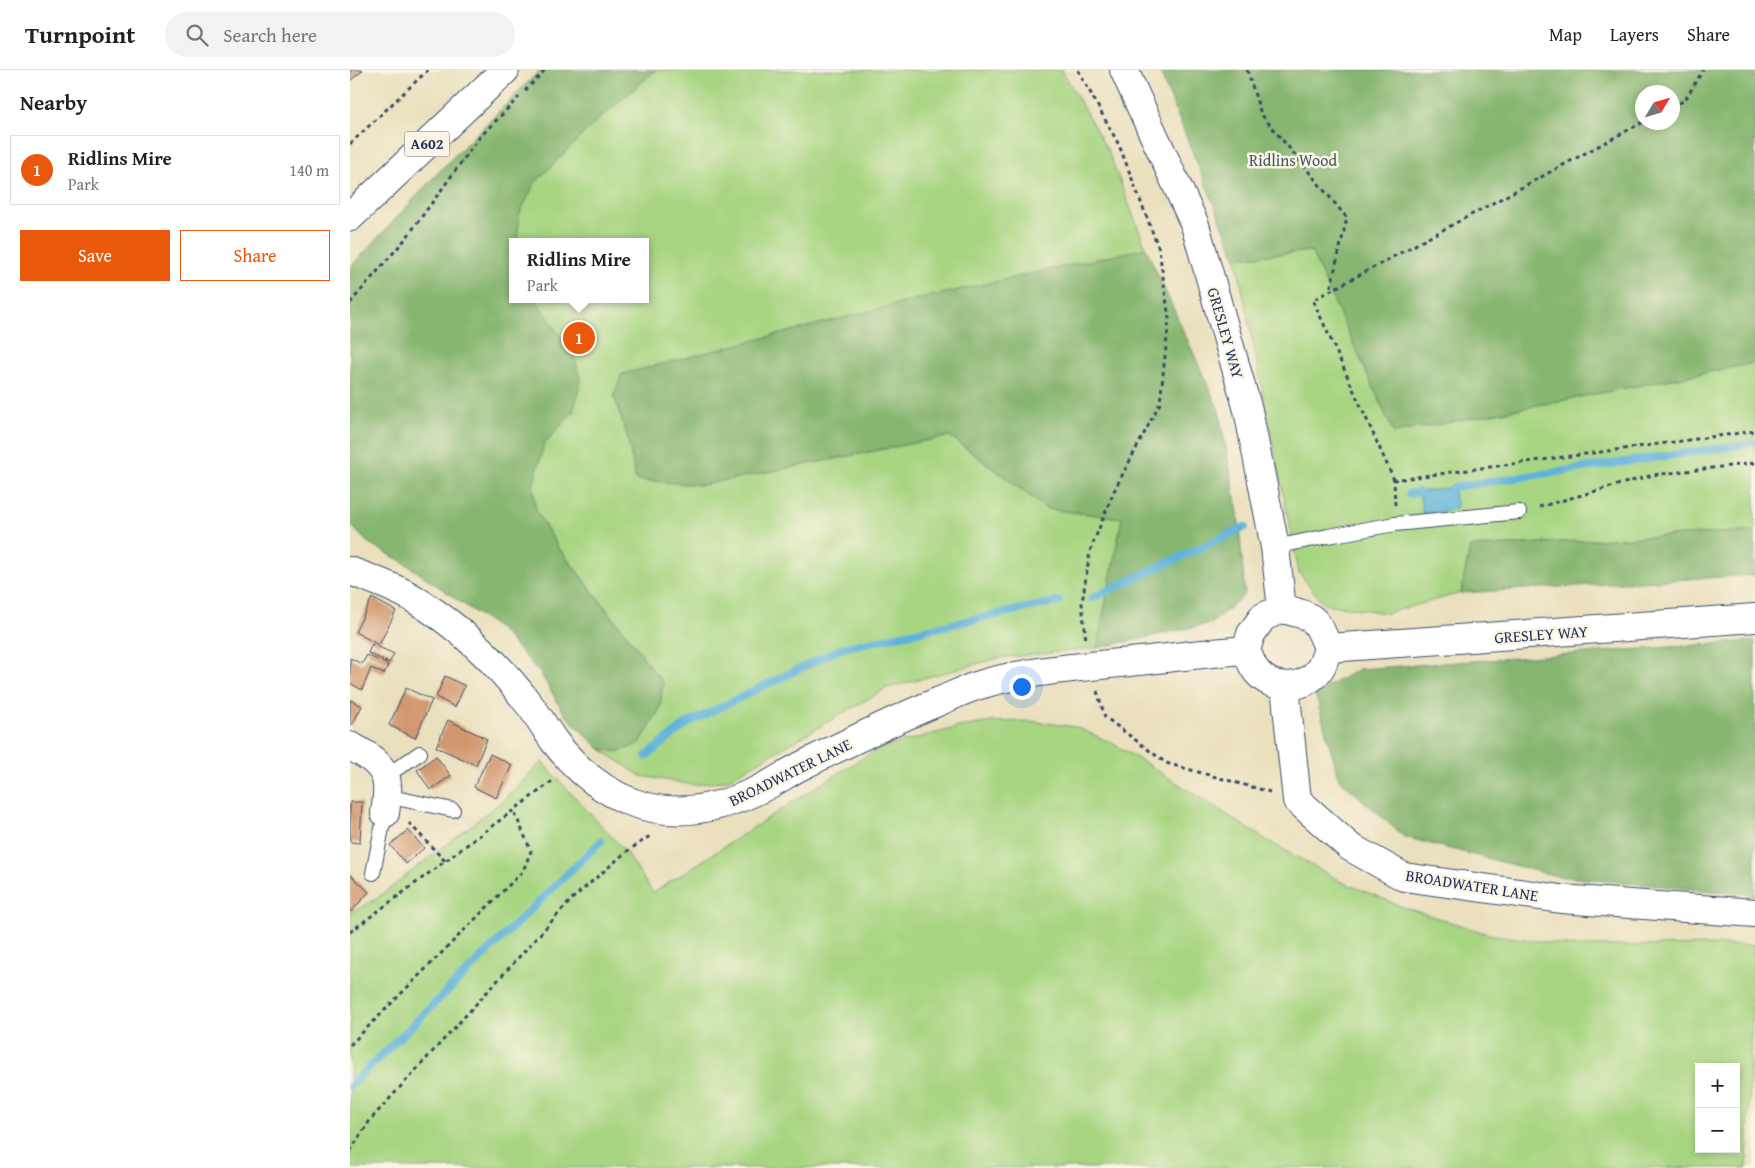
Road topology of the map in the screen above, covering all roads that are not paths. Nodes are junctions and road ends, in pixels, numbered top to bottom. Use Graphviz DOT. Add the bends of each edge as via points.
graph roads {
  1 [pos="505,70"];
  2 [pos="1124,70"];
  3 [pos="350,217"];
  4 [pos="1519,512"];
  5 [pos="1275,547"];
  6 [pos="350,571"];
  7 [pos="1282,609"];
  8 [pos="1755,618"];
  9 [pos="1328,648"];
  10 [pos="1246,650"];
  11 [pos="1285,687"];
  12 [pos="350,746"];
  13 [pos="420,753"];
  14 [pos="386,795"];
  15 [pos="453,810"];
  16 [pos="373,873"];
  17 [pos="1755,913"];
  1 -- 3 [label="main road, A602"];
  2 -- 5 [label="main road, GRESLEY WAY" via="1195,225 1248,410"];
  4 -- 5 [label="lane" via="1395,524"];
  5 -- 7 [label="main road, GRESLEY WAY"];
  6 -- 10 [label="main road, BROADWATER LANE" via="409,596 434,612 494,664 586,776 636,804 660,810 707,809 734,801 914,711 982,684 1037,672"];
  7 -- 9 [label="main road" via="1308,615 1321,629"];
  7 -- 10 [label="main road" via="1263,617 1251,634"];
  8 -- 9 [label="main road, GRESLEY WAY"];
  9 -- 11 [label="main road" via="1321,668 1306,682"];
  10 -- 11 [label="main road" via="1256,671 1266,680"];
  11 -- 17 [label="main road, BROADWATER LANE" via="1297,800 1350,847 1404,877 1562,899"];
  12 -- 14 [label="main road" via="380,766"];
  13 -- 14 [label="lane"];
  14 -- 15 [label="lane"];
  14 -- 16 [label="lane"];
}
